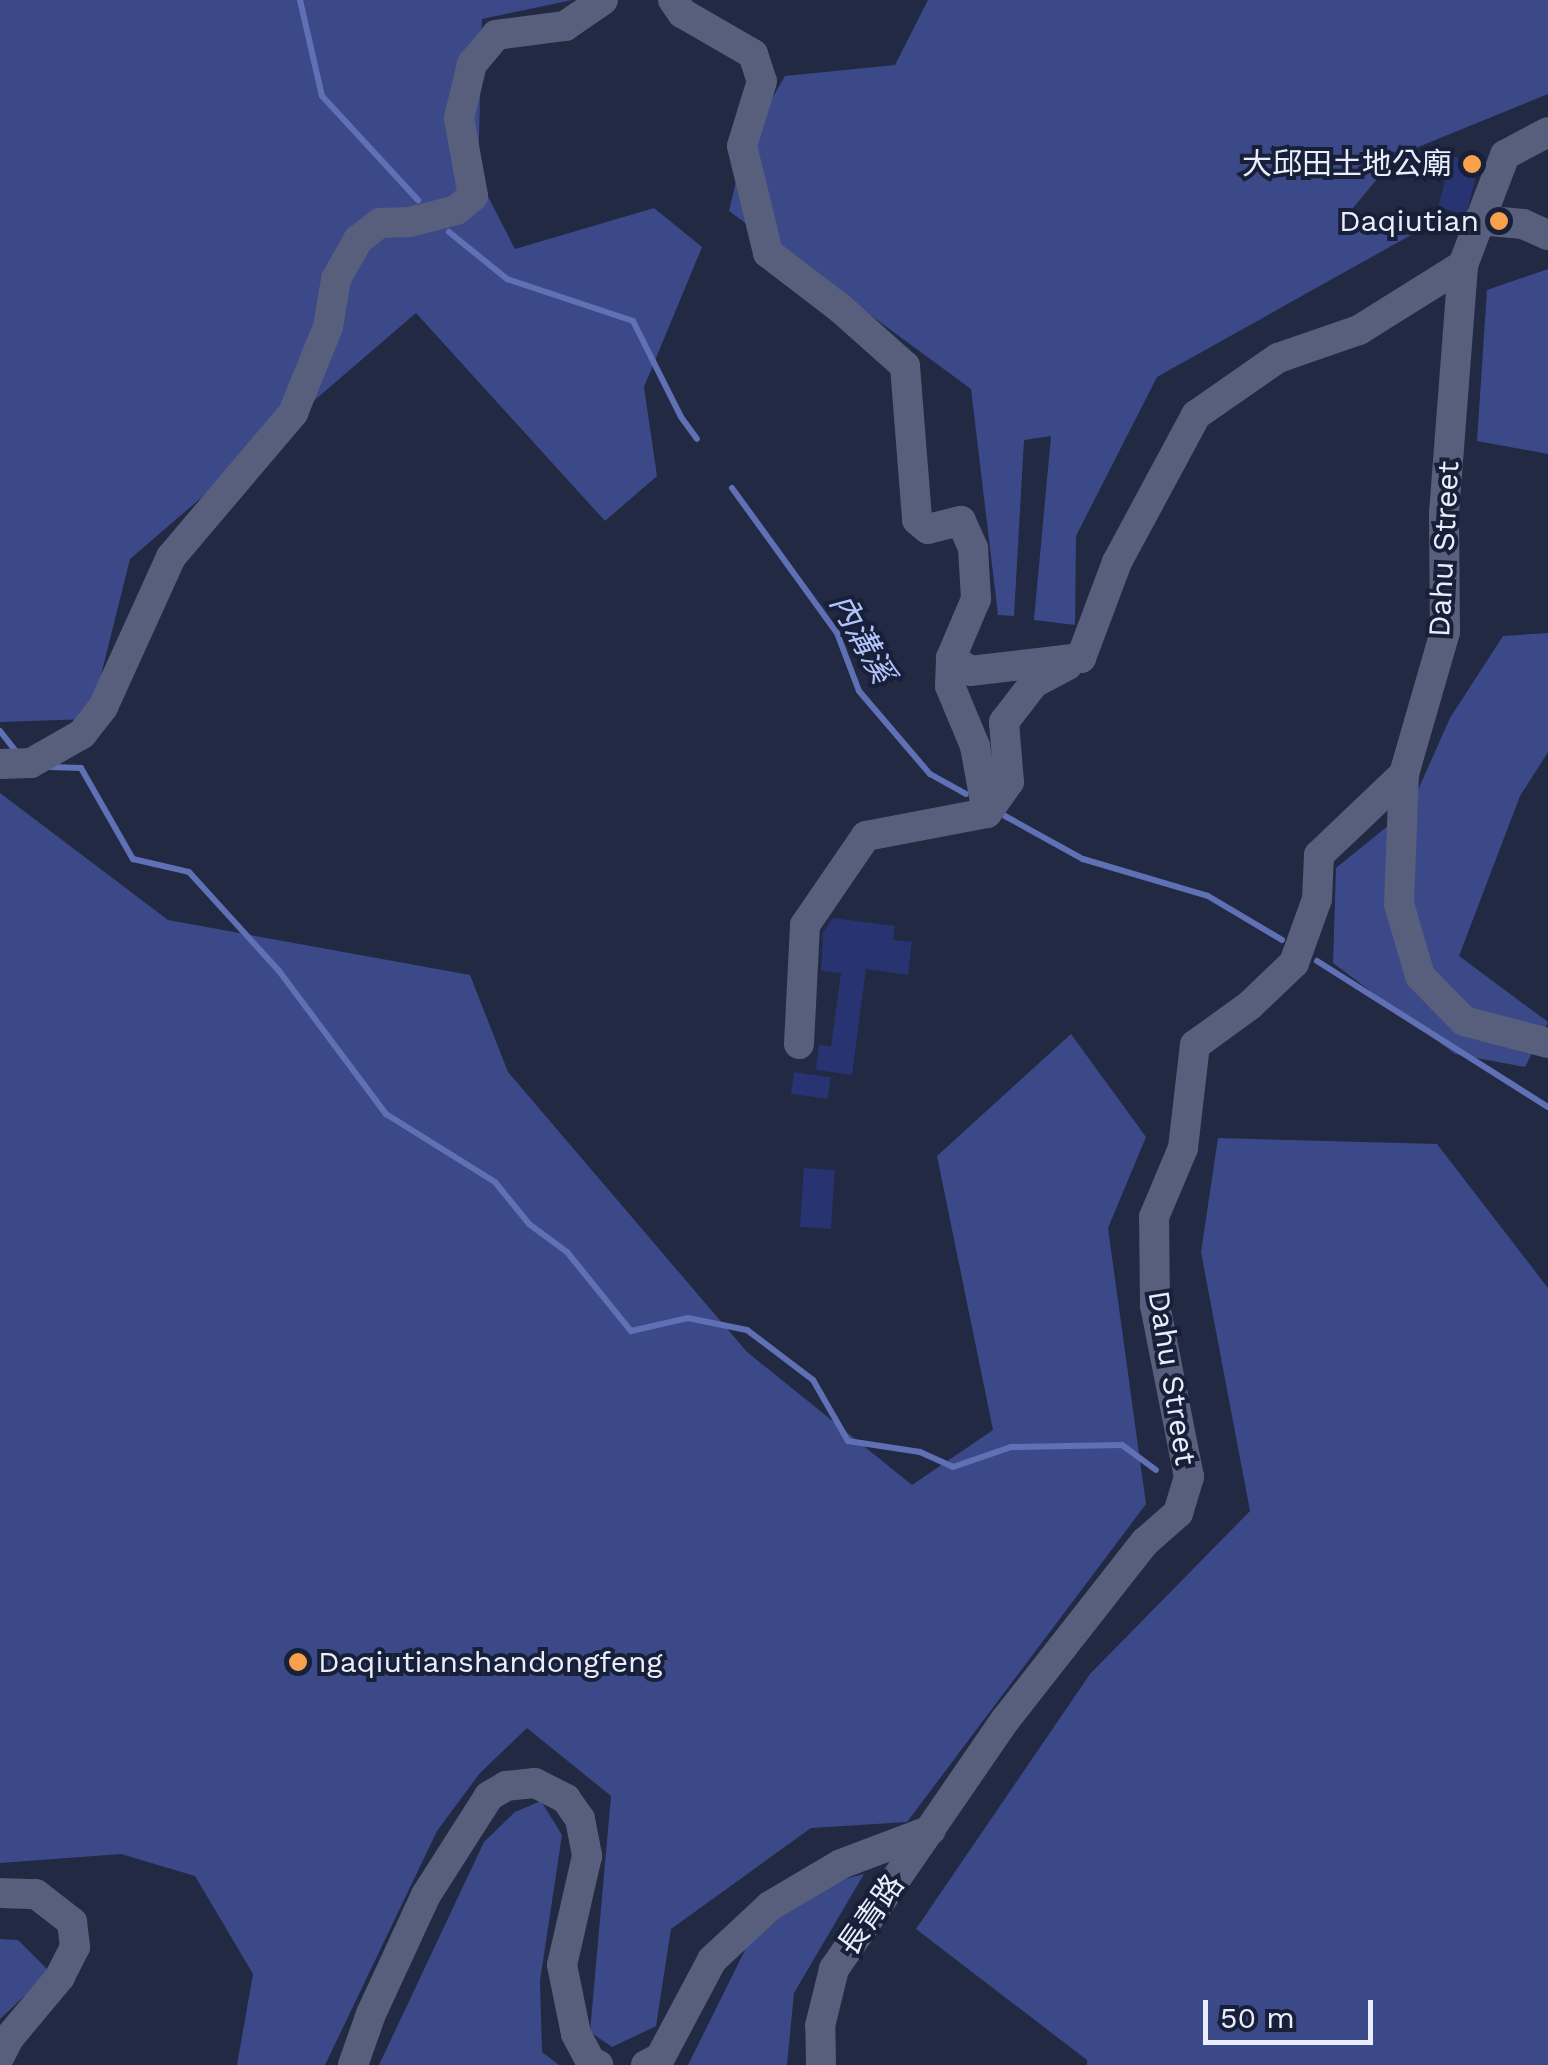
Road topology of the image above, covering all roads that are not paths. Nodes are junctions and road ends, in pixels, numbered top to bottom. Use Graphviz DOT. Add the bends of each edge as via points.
graph roads {
  1 [pos="603,0"];
  2 [pos="673,0"];
  3 [pos="1548,132"];
  4 [pos="1478,220"];
  5 [pos="1548,235"];
  6 [pos="1463,265"];
  7 [pos="952,658"];
  8 [pos="1081,658"];
  9 [pos="0,764"];
  10 [pos="1404,774"];
  11 [pos="987,813"];
  12 [pos="798,1044"];
  13 [pos="1548,1044"];
  14 [pos="930,1830"];
  15 [pos="0,1893"];
  16 [pos="0,2056"];
  17 [pos="353,2065"];
  18 [pos="598,2065"];
  19 [pos="646,2065"];
  20 [pos="821,2065"];
  1 -- 9 [label="street" via="565,26 496,35 472,64 459,118 473,196 456,210 380,223 358,240 336,279 328,327 294,413 171,557 103,706 82,734 32,763"];
  2 -- 7 [label="street" via="682,13 753,54 762,81 742,146 768,253 905,366 918,520 928,529 961,522 973,548 976,599"];
  3 -- 4 [label="street, Dahu Street" via="1505,155"];
  4 -- 5 [label="street" via="1523,224"];
  4 -- 6 [label="street, Dahu Street"];
  6 -- 8 [label="street" via="1359,330 1278,358 1196,414 1117,562"];
  6 -- 10 [label="street, Dahu Street" via="1444,513 1446,632"];
  7 -- 8 [label="street" via="970,671"];
  7 -- 11 [label="street" via="950,686 974,746"];
  8 -- 11 [label="street" via="1034,682 1004,722 1009,782"];
  10 -- 13 [label="street" via="1400,904 1420,976 1464,1021"];
  10 -- 14 [label="street, Dahu Street" via="1319,855 1317,899 1294,963 1195,1045 1183,1148 1154,1218 1155,1306 1189,1477 1178,1512 1145,1542 1018,1704"];
  11 -- 12 [label="street" via="866,836 804,925"];
  14 -- 19 [label="street" via="841,1864 770,1906 712,1960 660,2058"];
  14 -- 20 [label="street, 長青路" via="834,1969 820,2026"];
  15 -- 16 [label="street" via="36,1894 72,1922 74,1947 60,1977"];
  17 -- 18 [label="street" via="426,1896 489,1796 535,1783 566,1800 580,1819 587,1856 562,1966 576,2034"];
}
